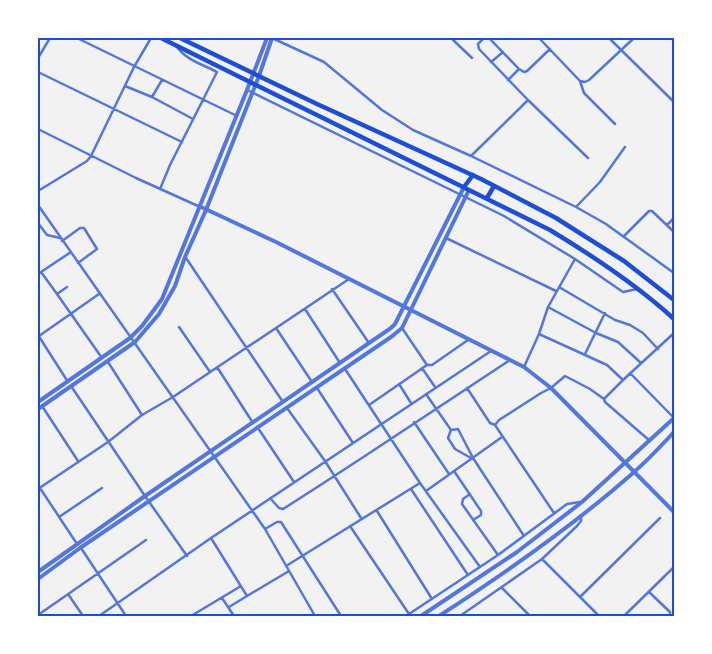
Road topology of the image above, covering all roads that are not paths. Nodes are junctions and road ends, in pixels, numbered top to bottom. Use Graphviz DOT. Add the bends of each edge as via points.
graph roads {
  1 [pos="50,38"];
  2 [pos="77,38"];
  3 [pos="150,38"];
  4 [pos="161,38"];
  5 [pos="180,38"];
  6 [pos="267,38"];
  7 [pos="272,38"];
  8 [pos="452,38"];
  9 [pos="484,38"];
  10 [pos="488,38"];
  11 [pos="539,38"];
  12 [pos="609,38"];
  13 [pos="634,38"];
  14 [pos="176,45"];
  15 [pos="550,49"];
  16 [pos="621,51"];
  17 [pos="503,52"];
  18 [pos="38,58"];
  19 [pos="472,58"];
  20 [pos="491,62"];
  21 [pos="134,66"];
  22 [pos="519,69"];
  23 [pos="38,72"];
  24 [pos="257,74"];
  25 [pos="162,80"];
  26 [pos="508,80"];
  27 [pos="580,81"];
  28 [pos="253,84"];
  29 [pos="125,86"];
  30 [pos="247,90"];
  31 [pos="252,93"];
  32 [pos="152,97"];
  33 [pos="204,100"];
  34 [pos="528,100"];
  35 [pos="674,102"];
  36 [pos="114,109"];
  37 [pos="237,116"];
  38 [pos="194,119"];
  39 [pos="615,124"];
  40 [pos="38,129"];
  41 [pos="182,142"];
  42 [pos="625,147"];
  43 [pos="91,156"];
  44 [pos="471,156"];
  45 [pos="588,158"];
  46 [pos="473,176"];
  47 [pos="494,186"];
  48 [pos="467,188"];
  49 [pos="160,189"];
  50 [pos="38,191"];
  51 [pos="461,194"];
  52 [pos="466,197"];
  53 [pos="487,198"];
  54 [pos="38,205"];
  55 [pos="199,206"];
  56 [pos="576,206"];
  57 [pos="206,210"];
  58 [pos="674,218"];
  59 [pos="38,223"];
  60 [pos="667,225"];
  61 [pos="674,232"];
  62 [pos="624,236"];
  63 [pos="446,238"];
  64 [pos="61,239"];
  65 [pos="70,252"];
  66 [pos="185,257"];
  67 [pos="575,259"];
  68 [pos="78,263"];
  69 [pos="41,272"];
  70 [pos="674,273"];
  71 [pos="38,274"];
  72 [pos="349,279"];
  73 [pos="68,287"];
  74 [pos="559,287"];
  75 [pos="637,289"];
  76 [pos="332,290"];
  77 [pos="556,291"];
  78 [pos="57,294"];
  79 [pos="100,294"];
  80 [pos="674,300"];
  81 [pos="403,307"];
  82 [pos="548,307"];
  83 [pos="304,309"];
  84 [pos="411,311"];
  85 [pos="605,313"];
  86 [pos="71,314"];
  87 [pos="674,319"];
  88 [pos="179,327"];
  89 [pos="276,328"];
  90 [pos="402,328"];
  91 [pos="596,333"];
  92 [pos="674,333"];
  93 [pos="539,334"];
  94 [pos="38,335"];
  95 [pos="130,338"];
  96 [pos="468,340"];
  97 [pos="135,342"];
  98 [pos="369,343"];
  99 [pos="245,348"];
  100 [pos="658,348"];
  101 [pos="492,350"];
  102 [pos="584,354"];
  103 [pos="102,358"];
  104 [pos="511,360"];
  105 [pos="107,361"];
  106 [pos="340,363"];
  107 [pos="641,363"];
  108 [pos="427,365"];
  109 [pos="217,367"];
  110 [pos="524,367"];
  111 [pos="422,368"];
  112 [pos="345,369"];
  113 [pos="210,372"];
  114 [pos="630,373"];
  115 [pos="623,380"];
  116 [pos="67,382"];
  117 [pos="312,382"];
  118 [pos="399,384"];
  119 [pos="71,386"];
  120 [pos="317,388"];
  121 [pos="435,388"];
  122 [pos="467,388"];
  123 [pos="551,388"];
  124 [pos="426,393"];
  125 [pos="173,397"];
  126 [pos="604,399"];
  127 [pos="38,402"];
  128 [pos="283,402"];
  129 [pos="411,404"];
  130 [pos="369,405"];
  131 [pos="40,407"];
  132 [pos="287,408"];
  133 [pos="435,408"];
  134 [pos="142,415"];
  135 [pos="674,418"];
  136 [pos="414,422"];
  137 [pos="253,423"];
  138 [pos="381,424"];
  139 [pos="495,425"];
  140 [pos="258,428"];
  141 [pos="451,430"];
  142 [pos="674,432"];
  143 [pos="502,437"];
  144 [pos="392,439"];
  145 [pos="650,441"];
  146 [pos="108,442"];
  147 [pos="353,443"];
  148 [pos="210,452"];
  149 [pos="214,457"];
  150 [pos="473,458"];
  151 [pos="78,461"];
  152 [pos="325,461"];
  153 [pos="627,463"];
  154 [pos="454,471"];
  155 [pos="635,472"];
  156 [pos="449,474"];
  157 [pos="335,476"];
  158 [pos="294,482"];
  159 [pos="420,483"];
  160 [pos="38,487"];
  161 [pos="102,488"];
  162 [pos="411,489"];
  163 [pos="426,491"];
  164 [pos="470,494"];
  165 [pos="145,496"];
  166 [pos="270,498"];
  167 [pos="148,501"];
  168 [pos="582,502"];
  169 [pos="252,511"];
  170 [pos="377,511"];
  171 [pos="674,512"];
  172 [pos="554,513"];
  173 [pos="59,517"];
  174 [pos="580,517"];
  175 [pos="362,518"];
  176 [pos="660,518"];
  177 [pos="473,520"];
  178 [pos="350,526"];
  179 [pos="265,529"];
  180 [pos="524,537"];
  181 [pos="212,538"];
  182 [pos="146,540"];
  183 [pos="78,546"];
  184 [pos="498,555"];
  185 [pos="187,556"];
  186 [pos="303,556"];
  187 [pos="542,559"];
  188 [pos="286,566"];
  189 [pos="480,567"];
  190 [pos="674,567"];
  191 [pos="289,571"];
  192 [pos="38,572"];
  193 [pos="98,574"];
  194 [pos="468,575"];
  195 [pos="38,578"];
  196 [pos="241,586"];
  197 [pos="502,588"];
  198 [pos="649,592"];
  199 [pos="68,594"];
  200 [pos="247,596"];
  201 [pos="222,598"];
  202 [pos="580,598"];
  203 [pos="432,599"];
  204 [pos="118,603"];
  205 [pos="229,607"];
  206 [pos="38,615"];
  207 [pos="407,615"];
  208 [pos="83,616"];
  209 [pos="99,616"];
  210 [pos="126,616"];
  211 [pos="191,616"];
  212 [pos="234,616"];
  213 [pos="315,616"];
  214 [pos="341,616"];
  215 [pos="421,616"];
  216 [pos="439,616"];
  217 [pos="461,616"];
  218 [pos="530,616"];
  219 [pos="599,616"];
  220 [pos="624,616"];
  221 [pos="670,616"];
  1 -- 18 [label="street"];
  2 -- 21 [label="street"];
  3 -- 21 [label="street"];
  4 -- 14 [label="highway"];
  5 -- 24 [label="highway"];
  6 -- 24 [label="street"];
  7 -- 24 [label="street"];
  7 -- 44 [label="street" via="328,64 382,110 413,130"];
  8 -- 19 [label="street"];
  9 -- 20 [label="street" via="478,46"];
  10 -- 17 [label="street"];
  11 -- 15 [label="street"];
  12 -- 16 [label="street"];
  13 -- 16 [label="street"];
  14 -- 28 [label="highway"];
  14 -- 33 [label="street" via="182,53 218,72"];
  15 -- 22 [label="street" via="528,71"];
  15 -- 27 [label="street"];
  16 -- 27 [label="street" via="589,80"];
  16 -- 35 [label="street"];
  17 -- 20 [label="street"];
  17 -- 22 [label="street"];
  20 -- 26 [label="street"];
  21 -- 25 [label="street"];
  21 -- 29 [label="street"];
  22 -- 26 [label="street"];
  23 -- 36 [label="street"];
  24 -- 28 [label="street"];
  24 -- 46 [label="highway"];
  25 -- 32 [label="street"];
  25 -- 33 [label="street"];
  26 -- 34 [label="street"];
  27 -- 39 [label="street" via="584,94"];
  28 -- 30 [label="street"];
  28 -- 31 [label="street"];
  28 -- 48 [label="highway"];
  29 -- 32 [label="street"];
  29 -- 36 [label="street"];
  30 -- 31 [label="street"];
  30 -- 37 [label="street"];
  31 -- 51 [label="street"];
  31 -- 57 [label="street"];
  32 -- 38 [label="street"];
  33 -- 37 [label="street"];
  33 -- 38 [label="street"];
  34 -- 44 [label="street"];
  34 -- 45 [label="street"];
  36 -- 41 [label="street"];
  36 -- 43 [label="street"];
  37 -- 55 [label="street"];
  38 -- 41 [label="street"];
  40 -- 43 [label="street"];
  41 -- 49 [label="street"];
  42 -- 56 [label="street" via="600,182"];
  43 -- 49 [label="street"];
  43 -- 50 [label="street" via="87,162"];
  44 -- 56 [label="street"];
  46 -- 47 [label="highway"];
  46 -- 48 [label="highway"];
  47 -- 53 [label="highway"];
  47 -- 80 [label="highway" via="592,239"];
  48 -- 51 [label="street"];
  48 -- 52 [label="street"];
  48 -- 53 [label="highway"];
  49 -- 55 [label="street"];
  51 -- 52 [label="street"];
  51 -- 81 [label="street"];
  52 -- 63 [label="street"];
  52 -- 67 [label="street"];
  53 -- 75 [label="highway" via="550,230"];
  54 -- 64 [label="street"];
  55 -- 57 [label="street"];
  55 -- 95 [label="street" via="170,284"];
  56 -- 62 [label="street"];
  57 -- 66 [label="street"];
  57 -- 72 [label="street"];
  58 -- 60 [label="street"];
  59 -- 64 [label="street" via="47,235"];
  60 -- 61 [label="street"];
  60 -- 62 [label="street" via="649,211"];
  62 -- 70 [label="street"];
  63 -- 77 [label="street"];
  63 -- 84 [label="street"];
  64 -- 65 [label="street"];
  64 -- 68 [label="street" via="84,228 97,248"];
  65 -- 68 [label="street"];
  65 -- 69 [label="street"];
  66 -- 97 [label="street" via="168,300"];
  66 -- 99 [label="street"];
  67 -- 74 [label="street"];
  67 -- 75 [label="street" via="623,292"];
  68 -- 79 [label="street"];
  69 -- 71 [label="street"];
  69 -- 78 [label="street"];
  72 -- 76 [label="street"];
  72 -- 81 [label="street"];
  73 -- 78 [label="street"];
  74 -- 77 [label="street"];
  74 -- 85 [label="street"];
  75 -- 87 [label="highway"];
  76 -- 83 [label="street"];
  76 -- 98 [label="street"];
  77 -- 82 [label="street"];
  78 -- 86 [label="street"];
  79 -- 86 [label="street"];
  79 -- 95 [label="street"];
  81 -- 84 [label="street"];
  81 -- 98 [label="street" via="395,324"];
  82 -- 91 [label="street"];
  82 -- 93 [label="street"];
  83 -- 89 [label="street"];
  83 -- 106 [label="street"];
  84 -- 90 [label="street"];
  84 -- 96 [label="street"];
  85 -- 91 [label="street"];
  85 -- 100 [label="street" via="643,333"];
  86 -- 94 [label="street"];
  86 -- 103 [label="street"];
  88 -- 113 [label="street"];
  89 -- 99 [label="street"];
  89 -- 117 [label="street"];
  90 -- 108 [label="street"];
  90 -- 112 [label="street"];
  91 -- 102 [label="street"];
  91 -- 107 [label="street" via="623,345"];
  92 -- 100 [label="street"];
  93 -- 102 [label="street"];
  93 -- 110 [label="street"];
  94 -- 116 [label="street"];
  95 -- 97 [label="street"];
  95 -- 103 [label="street"];
  96 -- 101 [label="street"];
  96 -- 108 [label="street" via="432,365"];
  97 -- 105 [label="street"];
  97 -- 125 [label="street"];
  98 -- 106 [label="street"];
  99 -- 109 [label="street"];
  99 -- 128 [label="street"];
  100 -- 107 [label="street"];
  101 -- 104 [label="street"];
  101 -- 121 [label="street"];
  102 -- 115 [label="street" via="607,365"];
  103 -- 116 [label="street"];
  104 -- 110 [label="street"];
  104 -- 122 [label="street"];
  105 -- 119 [label="street"];
  105 -- 134 [label="street"];
  106 -- 117 [label="street"];
  107 -- 114 [label="street"];
  108 -- 111 [label="street"];
  109 -- 113 [label="street"];
  109 -- 137 [label="street"];
  110 -- 123 [label="street"];
  111 -- 118 [label="street"];
  111 -- 121 [label="street"];
  112 -- 120 [label="street"];
  112 -- 130 [label="street"];
  113 -- 125 [label="street"];
  114 -- 115 [label="street"];
  114 -- 135 [label="street"];
  115 -- 126 [label="street"];
  116 -- 119 [label="street"];
  116 -- 127 [label="street"];
  117 -- 128 [label="street"];
  118 -- 129 [label="street"];
  118 -- 130 [label="street"];
  119 -- 131 [label="street"];
  119 -- 146 [label="street"];
  120 -- 132 [label="street"];
  120 -- 147 [label="street"];
  121 -- 124 [label="street"];
  122 -- 133 [label="street"];
  122 -- 139 [label="street" via="490,423"];
  123 -- 126 [label="street" via="568,376"];
  123 -- 139 [label="street"];
  123 -- 153 [label="street"];
  124 -- 129 [label="street"];
  124 -- 133 [label="street"];
  125 -- 134 [label="street"];
  125 -- 148 [label="street"];
  126 -- 145 [label="street"];
  128 -- 137 [label="street"];
  129 -- 138 [label="street"];
  130 -- 138 [label="street"];
  131 -- 151 [label="street"];
  132 -- 140 [label="street"];
  132 -- 152 [label="street"];
  133 -- 136 [label="street"];
  133 -- 141 [label="street"];
  134 -- 146 [label="street"];
  135 -- 145 [label="street"];
  136 -- 144 [label="street"];
  136 -- 156 [label="street"];
  137 -- 148 [label="street"];
  138 -- 144 [label="street"];
  138 -- 147 [label="street"];
  139 -- 143 [label="street"];
  140 -- 149 [label="street"];
  140 -- 158 [label="street"];
  141 -- 150 [label="street" via="458,429"];
  141 -- 150 [label="street" via="448,438 456,449"];
  142 -- 155 [label="street"];
  143 -- 150 [label="street"];
  143 -- 172 [label="street"];
  144 -- 157 [label="street"];
  144 -- 159 [label="street"];
  145 -- 153 [label="street"];
  146 -- 151 [label="street"];
  146 -- 165 [label="street"];
  147 -- 152 [label="street"];
  148 -- 149 [label="street"];
  148 -- 165 [label="street"];
  149 -- 167 [label="street"];
  149 -- 169 [label="street"];
  150 -- 154 [label="street"];
  150 -- 180 [label="street"];
  151 -- 160 [label="street"];
  152 -- 157 [label="street"];
  152 -- 158 [label="street"];
  153 -- 155 [label="street"];
  153 -- 168 [label="street"];
  154 -- 156 [label="street"];
  154 -- 164 [label="street"];
  155 -- 171 [label="street"];
  155 -- 174 [label="street"];
  156 -- 163 [label="street"];
  157 -- 166 [label="street" via="282,508"];
  157 -- 175 [label="street"];
  158 -- 166 [label="street"];
  159 -- 162 [label="street"];
  159 -- 163 [label="street"];
  160 -- 173 [label="street"];
  161 -- 173 [label="street"];
  162 -- 170 [label="street"];
  162 -- 194 [label="street"];
  163 -- 189 [label="street"];
  164 -- 177 [label="street" via="462,504"];
  164 -- 177 [label="street" via="482,513"];
  165 -- 167 [label="street"];
  165 -- 183 [label="street"];
  166 -- 169 [label="street"];
  167 -- 183 [label="street"];
  167 -- 185 [label="street"];
  168 -- 172 [label="street" via="568,504"];
  168 -- 215 [label="street" via="517,552"];
  169 -- 179 [label="street"];
  169 -- 181 [label="street"];
  170 -- 175 [label="street"];
  170 -- 203 [label="street"];
  172 -- 180 [label="street"];
  173 -- 183 [label="street"];
  174 -- 187 [label="street" via="577,526"];
  174 -- 216 [label="street" via="519,563"];
  175 -- 178 [label="street"];
  176 -- 202 [label="street"];
  177 -- 184 [label="street"];
  178 -- 186 [label="street"];
  178 -- 207 [label="street"];
  179 -- 186 [label="street" via="281,522"];
  179 -- 188 [label="street"];
  180 -- 184 [label="street"];
  181 -- 185 [label="street"];
  181 -- 196 [label="street"];
  182 -- 193 [label="street"];
  183 -- 192 [label="street"];
  183 -- 193 [label="street"];
  183 -- 195 [label="street"];
  184 -- 189 [label="street"];
  185 -- 204 [label="street"];
  186 -- 188 [label="street"];
  186 -- 214 [label="street"];
  187 -- 197 [label="street"];
  187 -- 202 [label="street"];
  188 -- 191 [label="street"];
  189 -- 194 [label="street"];
  190 -- 198 [label="street"];
  191 -- 200 [label="street"];
  191 -- 213 [label="street"];
  193 -- 199 [label="street"];
  193 -- 204 [label="street"];
  194 -- 203 [label="street"];
  196 -- 200 [label="street"];
  196 -- 201 [label="street"];
  197 -- 217 [label="street"];
  197 -- 218 [label="street"];
  198 -- 220 [label="street"];
  198 -- 221 [label="street" via="670,612"];
  199 -- 206 [label="street"];
  199 -- 208 [label="street"];
  200 -- 205 [label="street"];
  201 -- 205 [label="street"];
  201 -- 211 [label="street"];
  202 -- 219 [label="street"];
  203 -- 207 [label="street"];
  204 -- 209 [label="street"];
  204 -- 210 [label="street"];
  205 -- 212 [label="street"];
}
